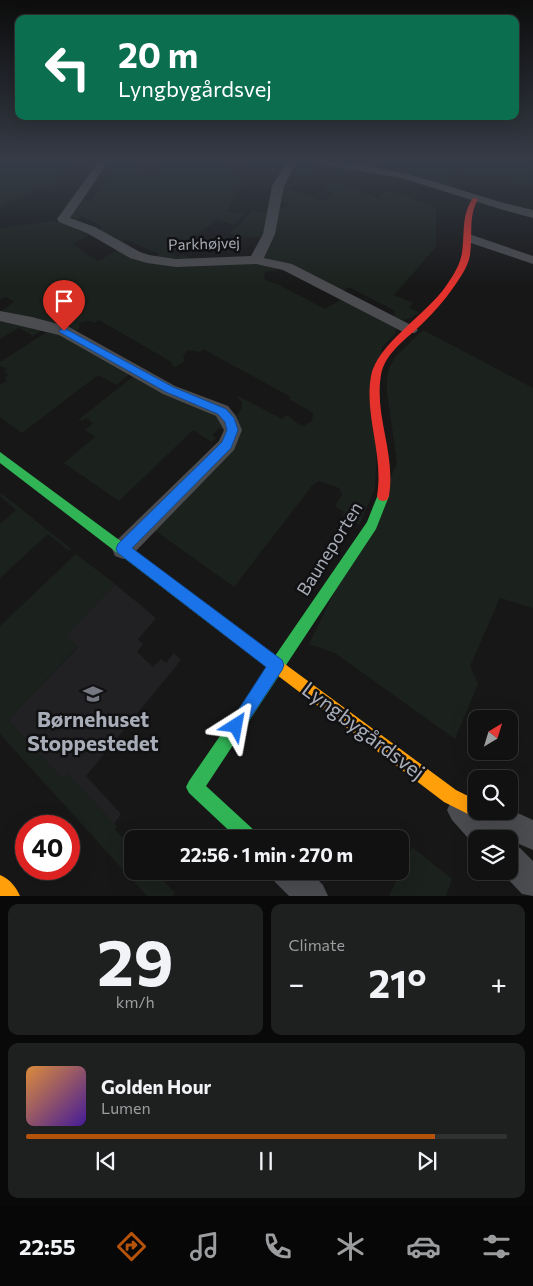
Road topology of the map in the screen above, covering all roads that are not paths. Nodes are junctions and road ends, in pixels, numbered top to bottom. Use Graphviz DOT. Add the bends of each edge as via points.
graph roads {
  1 [pos="74,204"];
  2 [pos="275,204"];
  3 [pos="473,204"];
  4 [pos="491,204"];
  5 [pos="533,214"];
  6 [pos="469,238"];
  7 [pos="256,260"];
  8 [pos="533,260"];
  9 [pos="0,316"];
  10 [pos="410,330"];
  11 [pos="0,457"];
  12 [pos="123,549"];
  13 [pos="276,665"];
  14 [pos="450,796"];
  15 [pos="468,805"];
  16 [pos="501,820"];
  17 [pos="241,830"];
  18 [pos="481,830"];
  19 [pos="533,834"];
  20 [pos="518,868"];
  21 [pos="295,880"];
  22 [pos="533,883"];
  23 [pos="0,884"];
  24 [pos="10,896"];
  25 [pos="312,896"];
  1 -- 7 [label="street, Parkhøjvej" via="63,219 147,259 176,263"];
  2 -- 7 [label="street" via="269,234"];
  3 -- 6 [label="street, Bauneporten" via="467,213"];
  4 -- 5 [label="street"];
  6 -- 8 [label="street"];
  6 -- 10 [label="street, Bauneporten" via="461,270 443,297"];
  7 -- 10 [label="street, Parkhøjvej" via="297,271"];
  9 -- 12 [label="street" via="64,331 169,390 222,411 230,421 233,430 227,445"];
  10 -- 13 [label="street, Bauneporten" via="386,353 376,375 375,397 386,479 377,513"];
  11 -- 12 [label="street, Lyngbygårdsvej"];
  12 -- 13 [label="street, Lyngbygårdsvej"];
  13 -- 14 [label="street, Lyngbygårdsvej"];
  13 -- 17 [label="street" via="195,787"];
  14 -- 15 [label="street, Lyngbygårdsvej"];
  14 -- 18 [label="street, Lyngbygårdsvej"];
  16 -- 19 [label="street"];
  20 -- 22 [label="street"];
  21 -- 25 [label="street"];
  23 -- 24 [label="street"];
}
